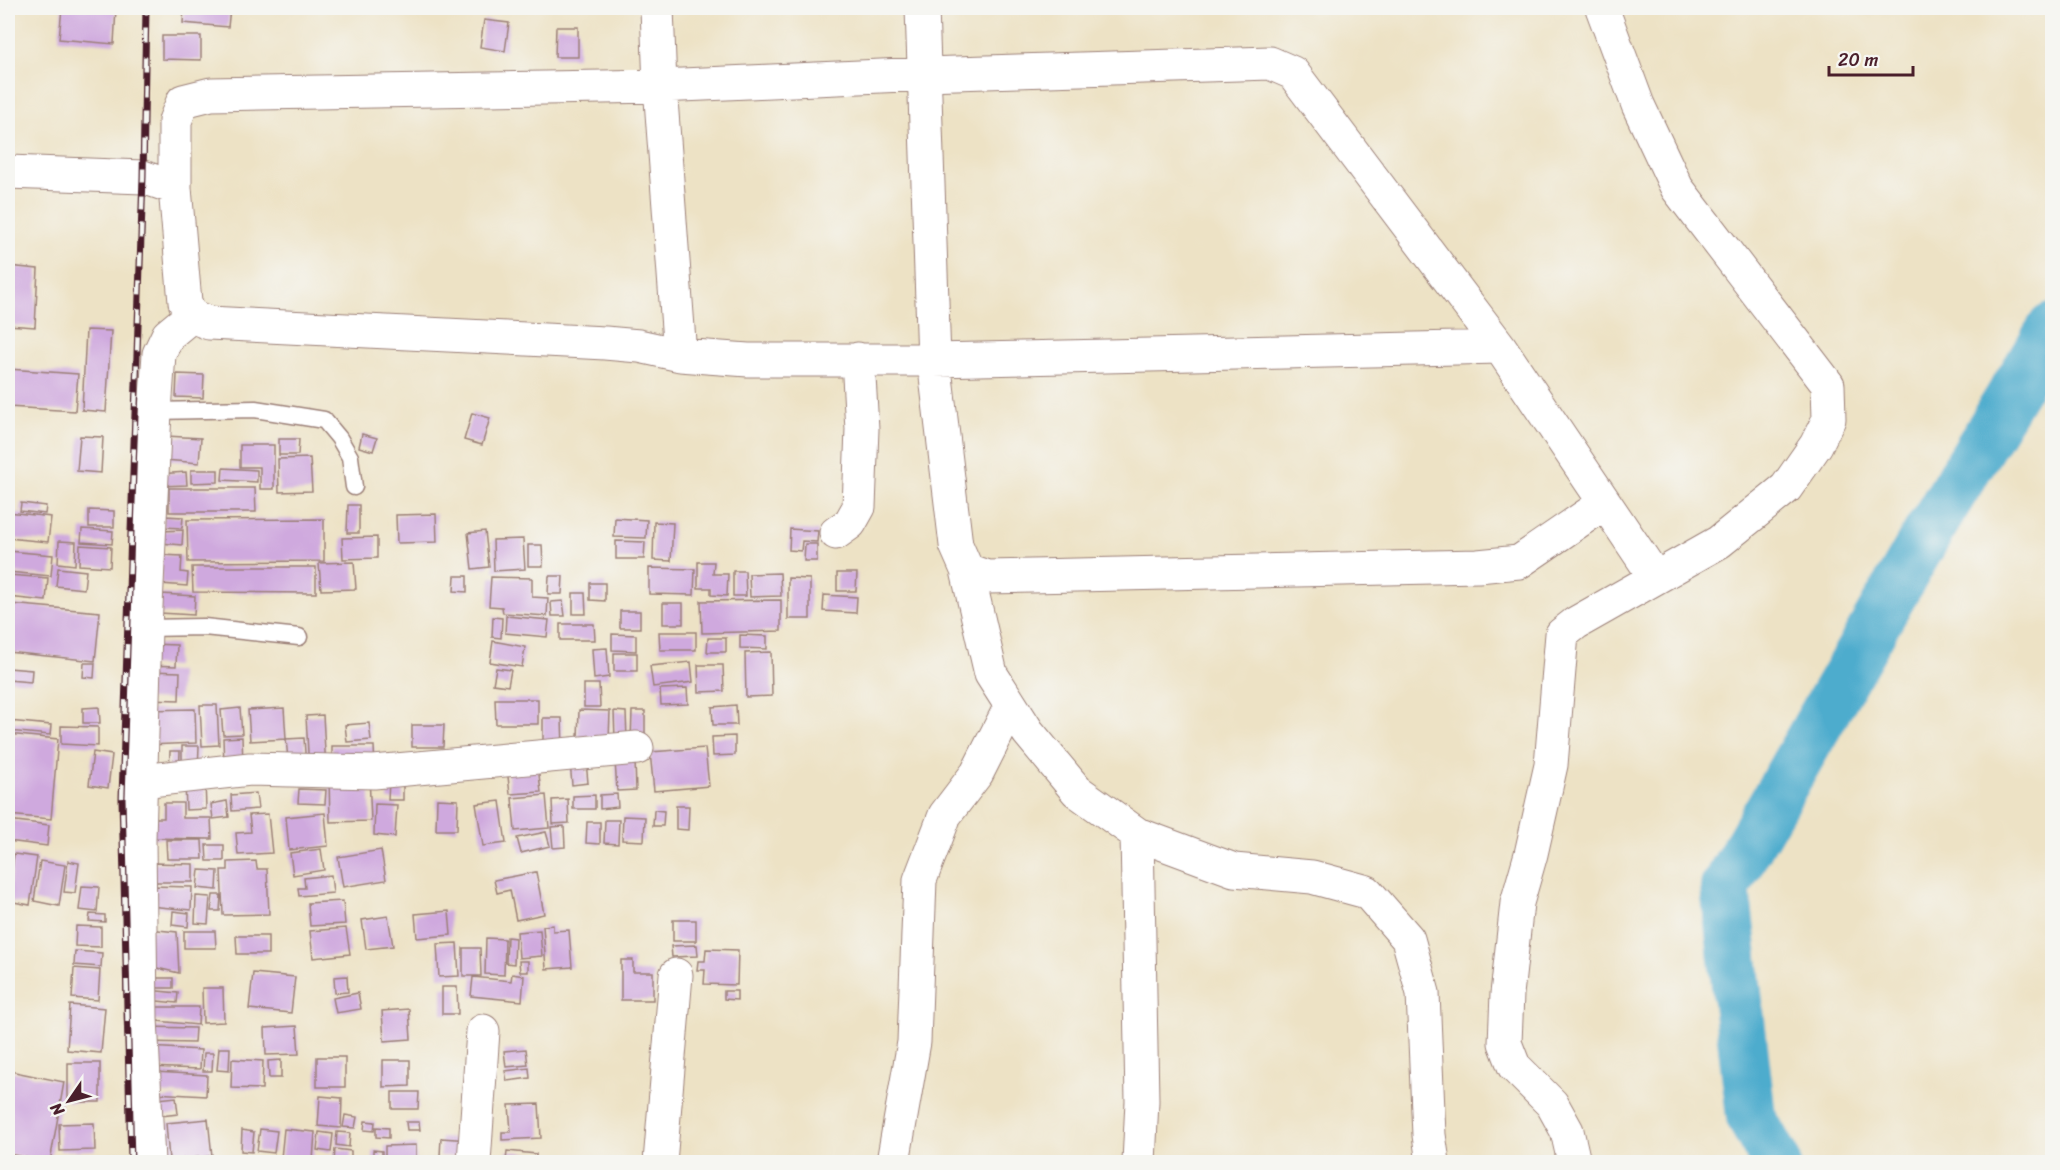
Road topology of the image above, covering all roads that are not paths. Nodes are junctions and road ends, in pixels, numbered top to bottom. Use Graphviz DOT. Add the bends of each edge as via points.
graph roads {
  1 [pos="657,8"];
  2 [pos="922,8"];
  3 [pos="1602,8"];
  4 [pos="925,74"];
  5 [pos="660,86"];
  6 [pos="8,172"];
  7 [pos="175,188"];
  8 [pos="191,316"];
  9 [pos="1500,347"];
  10 [pos="680,355"];
  11 [pos="858,359"];
  12 [pos="934,360"];
  13 [pos="155,411"];
  14 [pos="354,487"];
  15 [pos="1605,503"];
  16 [pos="836,533"];
  17 [pos="967,570"];
  18 [pos="1655,577"];
  19 [pos="145,628"];
  20 [pos="299,637"];
  21 [pos="1011,706"];
  22 [pos="637,748"];
  23 [pos="141,781"];
  24 [pos="1137,834"];
  25 [pos="676,975"];
  26 [pos="483,1031"];
  27 [pos="148,1162"];
  28 [pos="474,1162"];
  29 [pos="660,1162"];
  30 [pos="893,1162"];
  31 [pos="1139,1162"];
  32 [pos="1433,1162"];
  33 [pos="1574,1162"];
  1 -- 5 [label="street"];
  2 -- 4 [label="street"];
  3 -- 18 [label="street" via="1638,105 1677,188 1828,385 1829,420 1786,488 1719,542"];
  4 -- 5 [label="street"];
  4 -- 9 [label="street" via="1270,63 1293,73"];
  4 -- 12 [label="street"];
  5 -- 7 [label="street" via="211,94 183,101 175,121"];
  5 -- 10 [label="street"];
  6 -- 7 [label="street" via="143,177"];
  7 -- 8 [label="street" via="185,302"];
  8 -- 10 [label="street" via="209,323 639,345"];
  8 -- 13 [label="street" via="168,335 159,354"];
  9 -- 12 [label="street"];
  9 -- 15 [label="street"];
  10 -- 11 [label="street" via="748,360"];
  11 -- 12 [label="street"];
  11 -- 16 [label="street" via="862,429 859,507 850,524"];
  12 -- 17 [label="street" via="956,545"];
  13 -- 14 [label="lane" via="255,409 324,420 350,457"];
  13 -- 19 [label="street"];
  15 -- 17 [label="street" via="1519,562 987,577"];
  15 -- 18 [label="street"];
  17 -- 21 [label="street" via="991,674"];
  18 -- 33 [label="street" via="1562,634 1551,765 1517,903 1505,1043 1514,1066 1552,1104 1567,1131"];
  19 -- 20 [label="lane" via="204,627"];
  19 -- 23 [label="street"];
  21 -- 24 [label="street" via="1077,792"];
  21 -- 30 [label="street" via="976,773 945,815 920,880 914,1042"];
  22 -- 23 [label="street" via="374,772 250,769"];
  23 -- 27 [label="street" via="141,1018"];
  24 -- 31 [label="street" via="1142,1101"];
  24 -- 32 [label="street" via="1234,870 1312,877 1367,892 1408,939 1423,993"];
  25 -- 29 [label="street"];
  26 -- 28 [label="street"];
}
